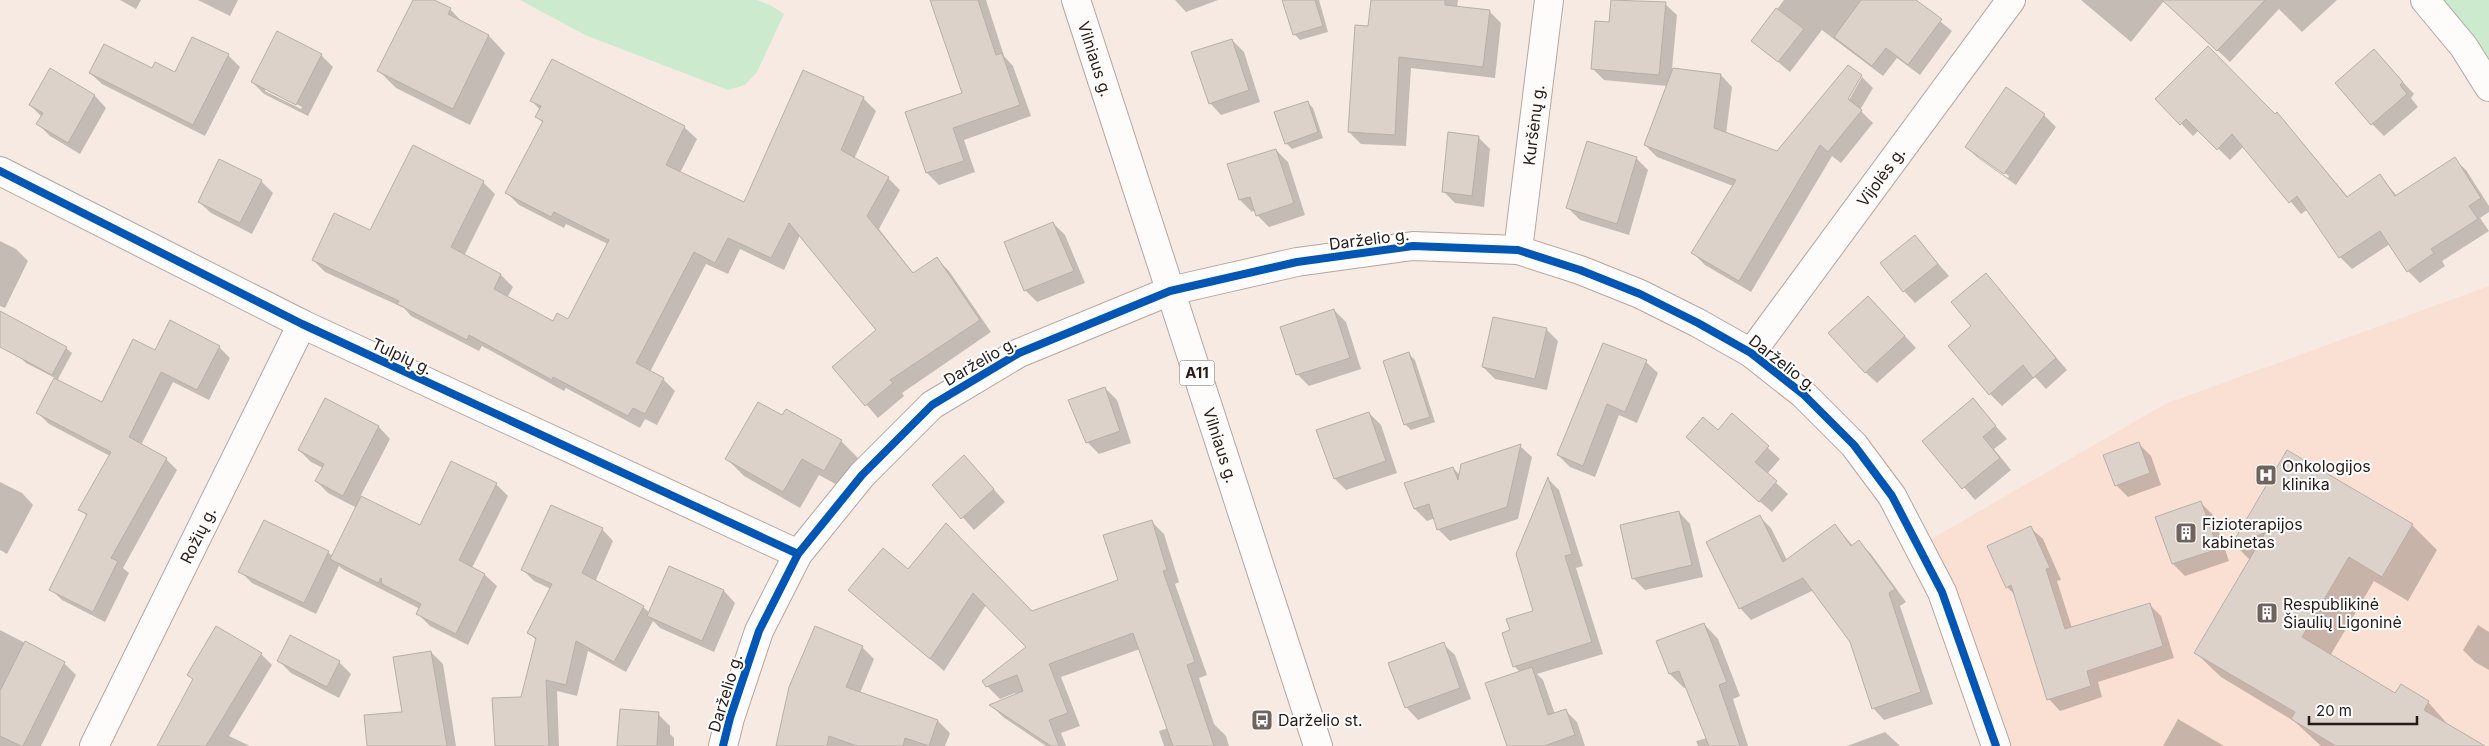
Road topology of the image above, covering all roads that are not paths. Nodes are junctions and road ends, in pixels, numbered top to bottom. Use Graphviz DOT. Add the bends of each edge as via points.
graph roads {
  1 [pos="1076,0"];
  2 [pos="1549,0"];
  3 [pos="2011,0"];
  4 [pos="2425,0"];
  5 [pos="2489,87"];
  6 [pos="0,171"];
  7 [pos="1518,250"];
  8 [pos="1170,291"];
  9 [pos="302,324"];
  10 [pos="1751,353"];
  11 [pos="798,554"];
  12 [pos="94,746"];
  13 [pos="723,746"];
  14 [pos="1318,746"];
  15 [pos="1996,746"];
  1 -- 8 [label="main road, Vilniaus g. / A11"];
  2 -- 7 [label="main road, Kuršėnų g."];
  3 -- 10 [label="main road, Vijolės g."];
  4 -- 5 [label="main road" via="2464,47"];
  6 -- 9 [label="main road, Tulpių g."];
  7 -- 8 [label="main road, Darželio g." via="1413,246 1297,262"];
  7 -- 10 [label="main road, Darželio g." via="1640,294"];
  8 -- 11 [label="main road, Darželio g." via="1019,353 932,405 862,475"];
  8 -- 14 [label="main road, Vilniaus g. / A11"];
  9 -- 11 [label="main road, Tulpių g."];
  9 -- 12 [label="main road, Rožių g."];
  10 -- 15 [label="main road, Darželio g." via="1803,394 1854,445 1892,496 1942,592"];
  11 -- 13 [label="main road, Darželio g." via="759,631"];
}
